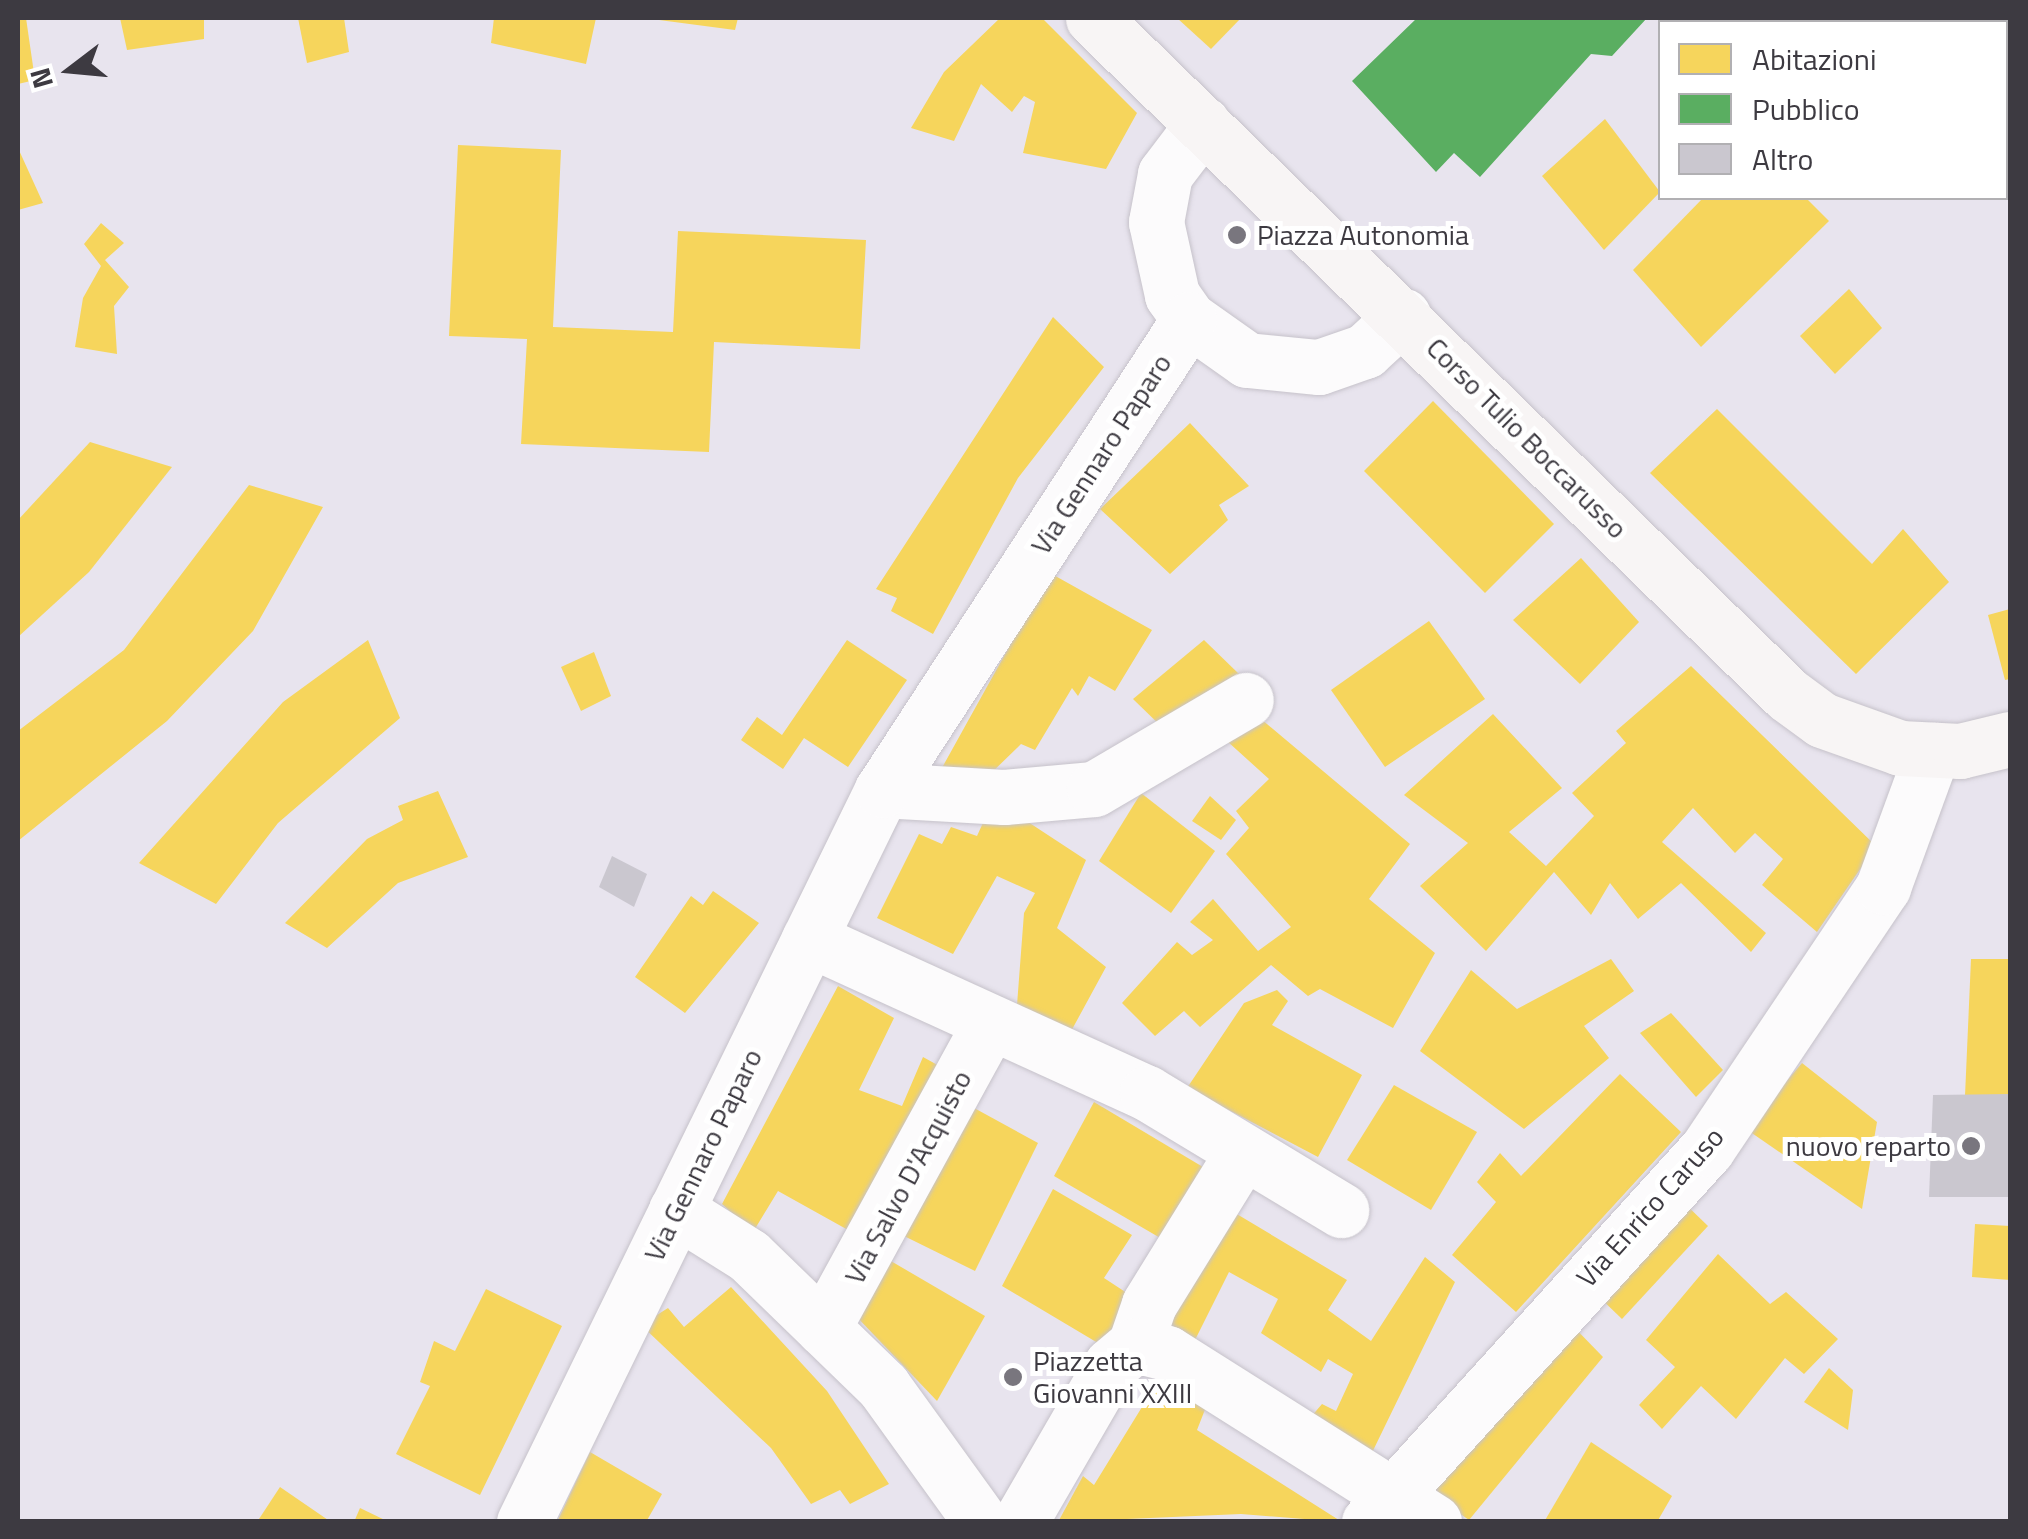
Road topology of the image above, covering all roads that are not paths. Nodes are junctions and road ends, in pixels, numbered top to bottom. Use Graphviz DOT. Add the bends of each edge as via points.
graph roads {
  1 [pos="1093,18"];
  2 [pos="1203,124"];
  3 [pos="1403,316"];
  4 [pos="1189,320"];
  5 [pos="1246,700"];
  6 [pos="2010,738"];
  7 [pos="1933,750"];
  8 [pos="882,790"];
  9 [pos="809,939"];
  10 [pos="989,1025"];
  11 [pos="1243,1152"];
  12 [pos="676,1210"];
  13 [pos="1341,1210"];
  14 [pos="823,1328"];
  15 [pos="1135,1346"];
  16 [pos="1378,1507"];
  17 [pos="524,1522"];
  18 [pos="982,1522"];
  19 [pos="1020,1522"];
  20 [pos="1434,1522"];
  1 -- 2 [label="street, Corso Tulio Boccarusso"];
  2 -- 3 [label="street, Corso Tulio Boccarusso"];
  2 -- 4 [label="street" via="1165,174 1156,222 1172,294"];
  3 -- 4 [label="street" via="1366,351 1319,368 1247,360"];
  3 -- 7 [label="street, Corso Tulio Boccarusso" via="1788,695 1862,737"];
  4 -- 8 [label="street, Via Gennaro Paparo"];
  5 -- 8 [label="street" via="1094,790 1004,797"];
  6 -- 7 [label="street, Corso Tulio Boccarusso"];
  7 -- 16 [label="street, Via Enrico Caruso" via="1884,887 1708,1149"];
  8 -- 9 [label="street, Via Gennaro Paparo"];
  9 -- 10 [label="street"];
  9 -- 12 [label="street, Via Gennaro Paparo"];
  10 -- 11 [label="street" via="1146,1093"];
  10 -- 14 [label="street, Via Salvo D'Acquisto"];
  11 -- 13 [label="street"];
  11 -- 15 [label="street" via="1149,1304"];
  12 -- 14 [label="street" via="749,1256"];
  12 -- 17 [label="street, Via Gennaro Paparo"];
  14 -- 18 [label="street" via="883,1386"];
  15 -- 16 [label="street" via="1167,1353"];
  15 -- 19 [label="street" via="1110,1365"];
  16 -- 20 [label="street"];
}
